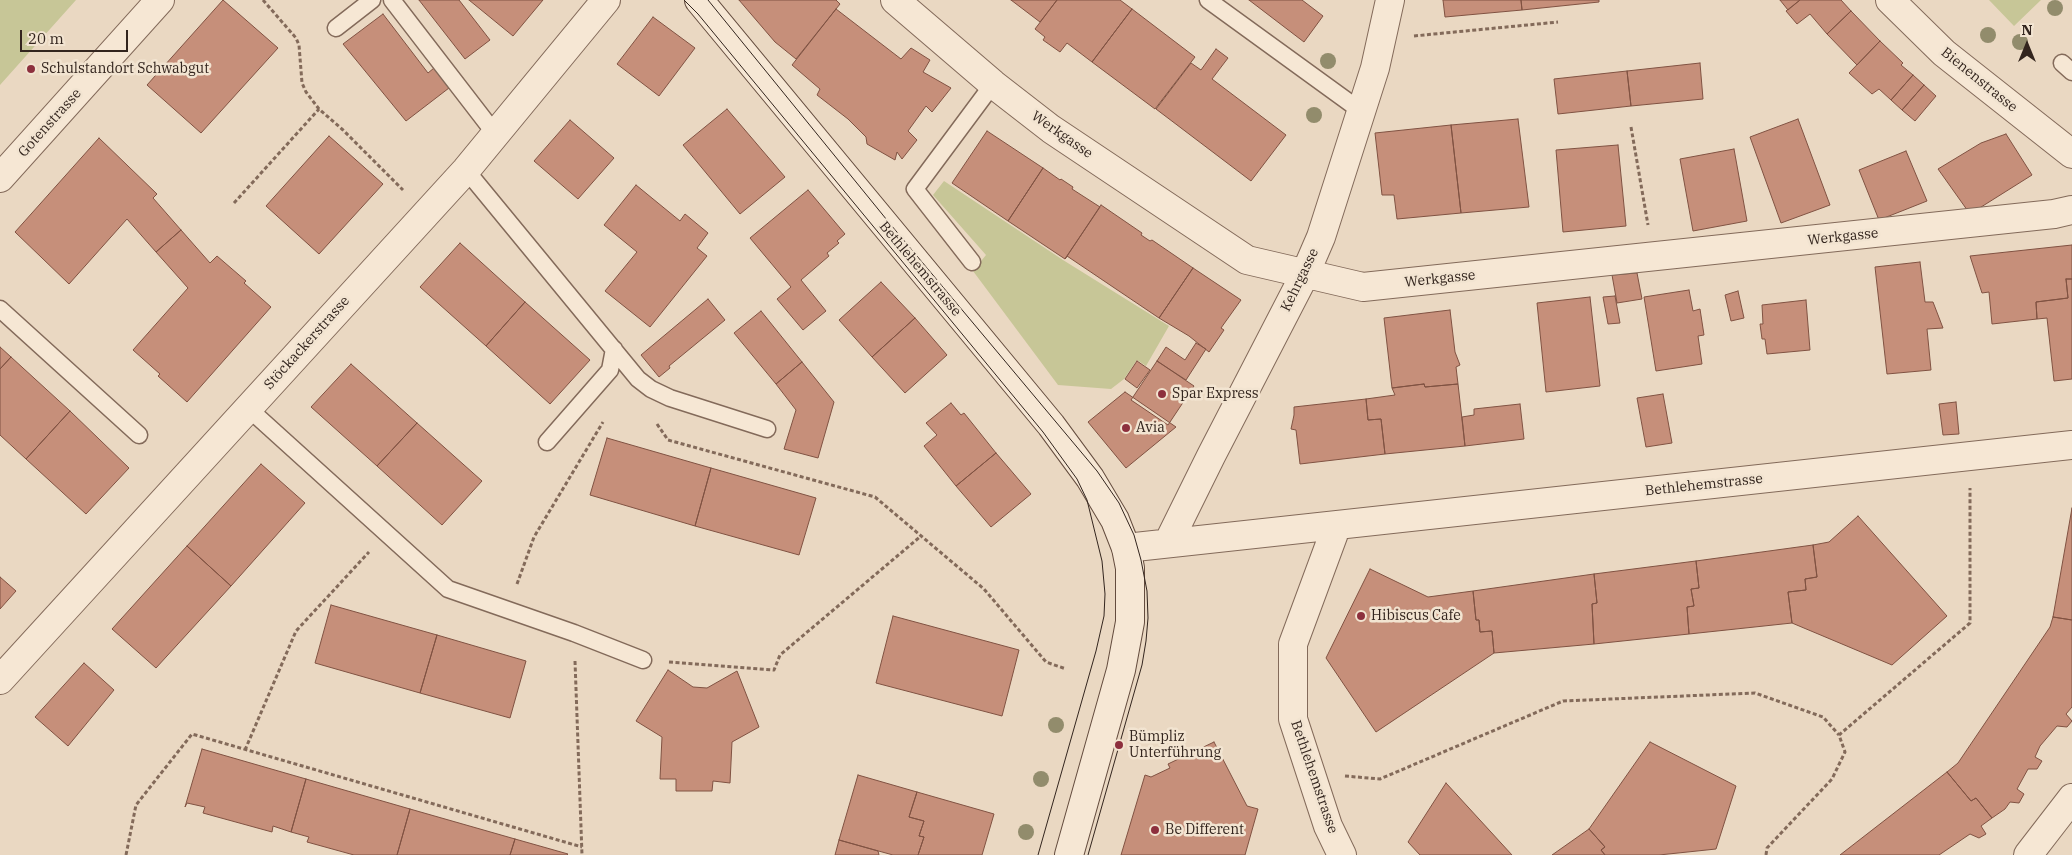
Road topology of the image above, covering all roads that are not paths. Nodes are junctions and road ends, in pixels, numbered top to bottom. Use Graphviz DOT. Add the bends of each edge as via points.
graph roads {
  1 [pos="160,0"];
  2 [pos="372,0"];
  3 [pos="392,0"];
  4 [pos="606,0"];
  5 [pos="699,0"];
  6 [pos="894,0"];
  7 [pos="1208,0"];
  8 [pos="1390,0"];
  9 [pos="1890,0"];
  10 [pos="336,28"];
  11 [pos="993,84"];
  12 [pos="1361,111"];
  13 [pos="496,135"];
  14 [pos="2072,154"];
  15 [pos="466,170"];
  16 [pos="0,178"];
  17 [pos="2072,210"];
  18 [pos="972,262"];
  19 [pos="1305,274"];
  20 [pos="0,309"];
  21 [pos="614,349"];
  22 [pos="248,408"];
  23 [pos="767,429"];
  24 [pos="139,435"];
  25 [pos="546,442"];
  26 [pos="2072,445"];
  27 [pos="1336,525"];
  28 [pos="1168,543"];
  29 [pos="1126,548"];
  30 [pos="643,660"];
  31 [pos="0,680"];
  32 [pos="2072,798"];
  33 [pos="1069,855"];
  34 [pos="1342,855"];
  35 [pos="2028,855"];
  1 -- 16 [label="street, Gotenstrasse"];
  2 -- 10 [label="lane"];
  3 -- 13 [label="lane"];
  4 -- 13 [label="street, Stöckackerstrasse"];
  5 -- 29 [label="street, Bethlehemstrasse" via="1051,425 1104,499"];
  6 -- 11 [label="street, Werkgasse"];
  7 -- 12 [label="lane"];
  8 -- 12 [label="street, Kehrgasse"];
  9 -- 14 [label="street, Bienenstrasse" via="1944,53"];
  11 -- 18 [label="lane" via="915,189"];
  11 -- 19 [label="street, Werkgasse" via="1051,129 1247,260"];
  12 -- 19 [label="street, Kehrgasse" via="1321,236"];
  13 -- 15 [label="street, Stöckackerstrasse"];
  15 -- 21 [label="lane"];
  15 -- 22 [label="street, Stöckackerstrasse"];
  17 -- 19 [label="street, Werkgasse" via="1363,287"];
  19 -- 28 [label="street, Kehrgasse"];
  20 -- 24 [label="lane"];
  21 -- 23 [label="lane" via="638,379 651,389"];
  21 -- 25 [label="lane" via="610,370"];
  22 -- 30 [label="lane" via="448,589"];
  22 -- 31 [label="street, Stöckackerstrasse"];
  26 -- 27 [label="street, Bethlehemstrasse"];
  27 -- 28 [label="street, Bethlehemstrasse"];
  27 -- 34 [label="street, Bethlehemstrasse" via="1293,644 1293,719 1328,826"];
  28 -- 29 [label="street, Bethlehemstrasse"];
  29 -- 33 [label="street, Bethlehemstrasse" via="1131,591 1126,650"];
  32 -- 35 [label="street"];
}
